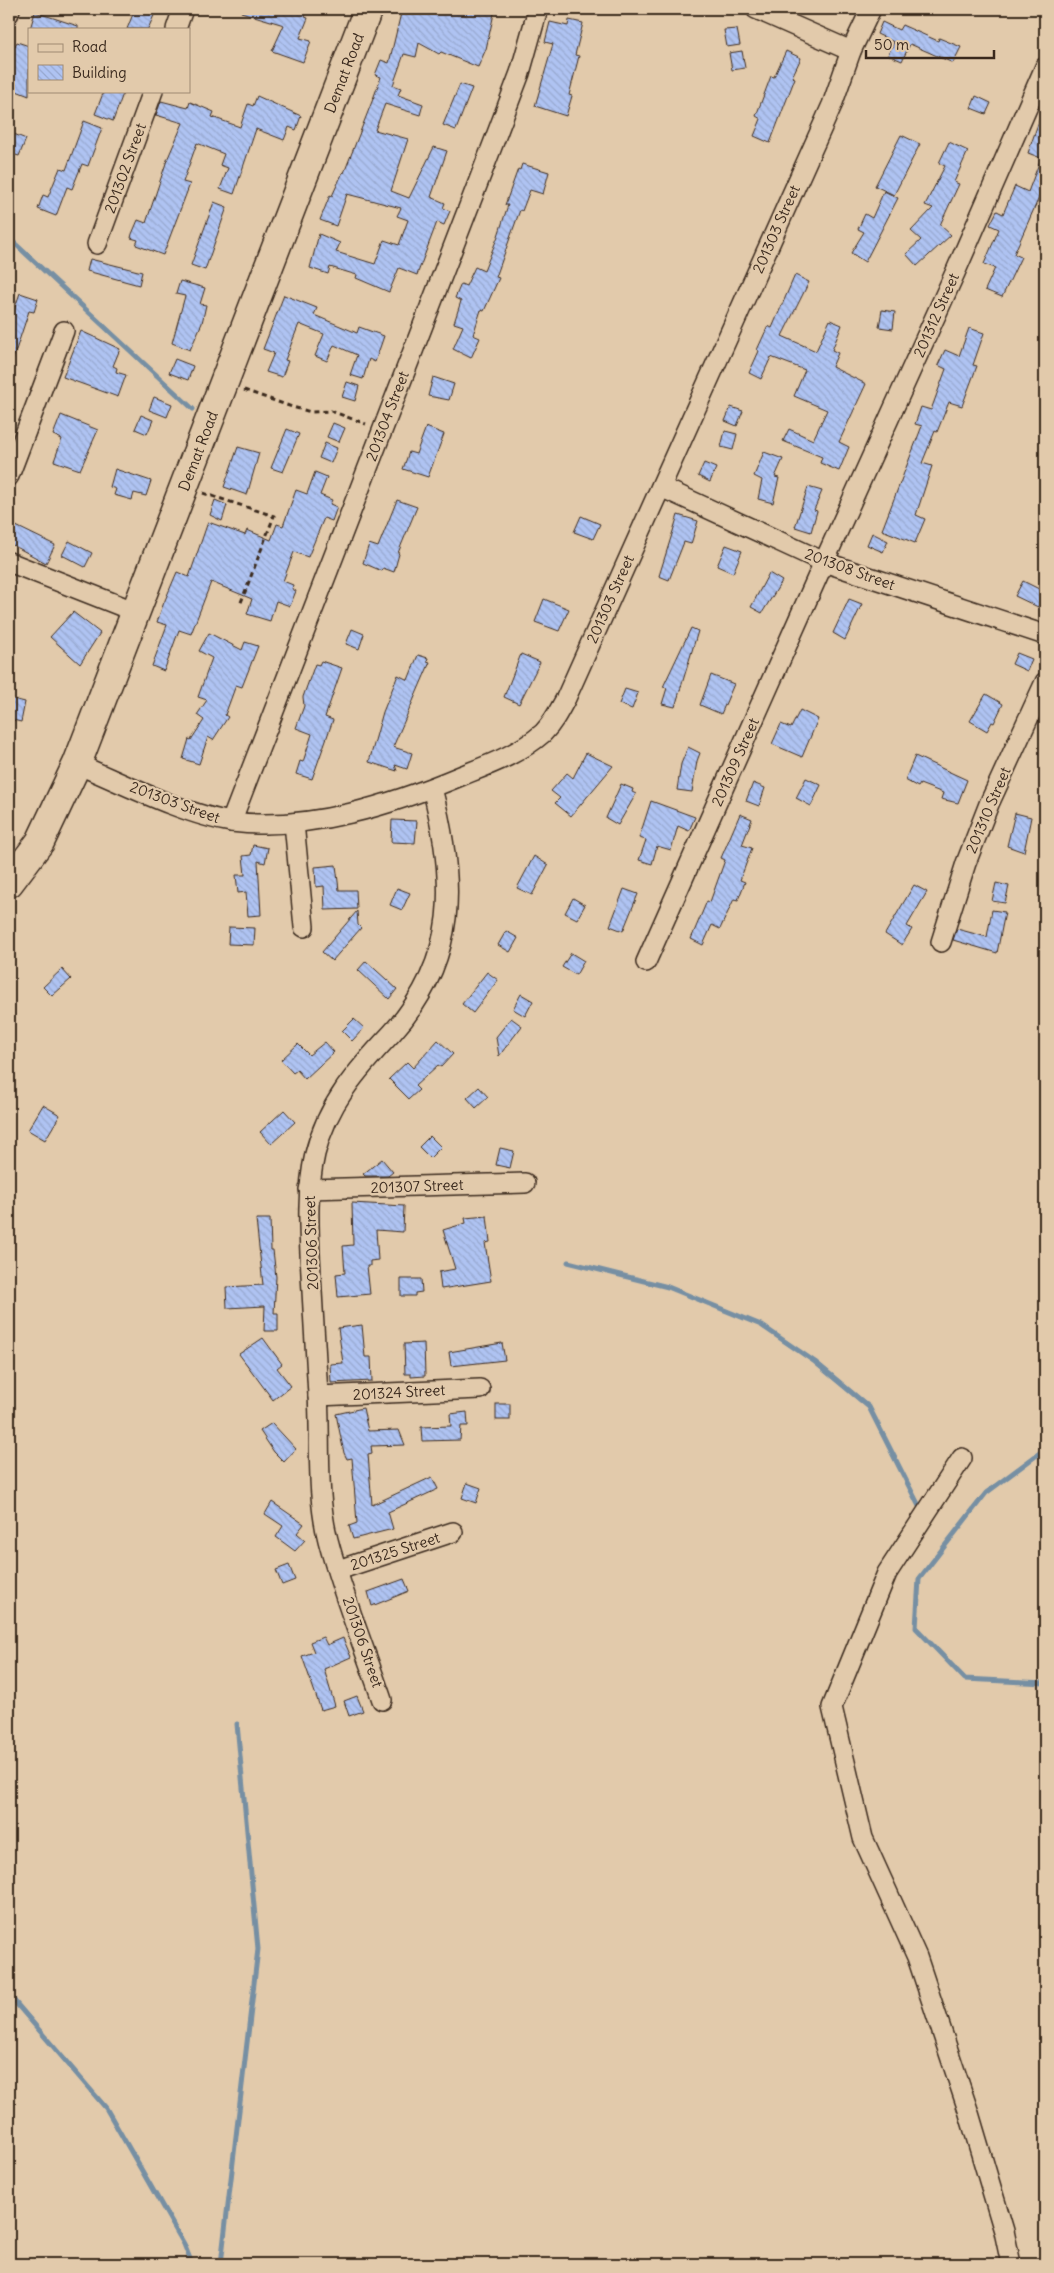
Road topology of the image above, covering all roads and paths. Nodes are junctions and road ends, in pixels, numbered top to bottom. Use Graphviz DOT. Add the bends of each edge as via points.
graph roads {
  1 [pos="10,9"];
  2 [pos="183,9"];
  3 [pos="368,9"];
  4 [pos="538,9"];
  5 [pos="756,9"];
  6 [pos="871,9"];
  7 [pos="9,12"];
  8 [pos="176,28"];
  9 [pos="851,51"];
  10 [pos="1045,67"];
  11 [pos="153,92"];
  12 [pos="97,244"];
  13 [pos="64,331"];
  14 [pos="224,383"];
  15 [pos="382,430"];
  16 [pos="9,476"];
  17 [pos="184,487"];
  18 [pos="661,488"];
  19 [pos="9,562"];
  20 [pos="824,562"];
  21 [pos="240,605"];
  22 [pos="136,612"];
  23 [pos="1045,635"];
  24 [pos="1045,682"];
  25 [pos="77,764"];
  26 [pos="432,788"];
  27 [pos="231,822"];
  28 [pos="294,823"];
  29 [pos="9,883"];
  30 [pos="304,926"];
  31 [pos="941,942"];
  32 [pos="646,962"];
  33 [pos="525,1183"];
  34 [pos="309,1189"];
  35 [pos="480,1389"];
  36 [pos="318,1396"];
  37 [pos="962,1458"];
  38 [pos="453,1532"];
  39 [pos="338,1570"];
  40 [pos="382,1700"];
  41 [pos="1011,2264"];
  1 -- 7 [label="street"];
  2 -- 8 [label="street"];
  3 -- 14 [label="street, Demat Road"];
  4 -- 15 [label="street, 201304 Street" via="520,72"];
  5 -- 9 [label="street"];
  6 -- 9 [label="street, 201303 Street"];
  9 -- 18 [label="street, 201303 Street" via="832,105"];
  10 -- 20 [label="street, 201312 Street"];
  11 -- 12 [label="street, 201302 Street"];
  13 -- 16 [label="street"];
  14 -- 15 [label="path" via="311,412 330,411"];
  14 -- 17 [label="street, Demat Road"];
  15 -- 27 [label="street, 201304 Street"];
  17 -- 21 [label="path" via="274,516"];
  17 -- 22 [label="street, Demat Road"];
  18 -- 20 [label="street, 201308 Street"];
  18 -- 26 [label="street, 201303 Street" via="553,721 521,749 498,762"];
  19 -- 22 [label="street"];
  20 -- 23 [label="street, 201308 Street"];
  20 -- 32 [label="street, 201309 Street"];
  22 -- 25 [label="street, Demat Road"];
  24 -- 31 [label="street, 201310 Street" via="989,804"];
  25 -- 27 [label="street, 201303 Street" via="201,814"];
  25 -- 29 [label="street, Demat Road" via="40,842"];
  26 -- 28 [label="street, 201303 Street" via="394,802"];
  26 -- 34 [label="street, 201306 Street" via="444,833 449,882 443,937 435,964 413,1007 352,1076 330,1113 315,1154"];
  27 -- 28 [label="street, 201303 Street"];
  28 -- 30 [label="street"];
  33 -- 34 [label="street, 201307 Street"];
  34 -- 36 [label="street, 201306 Street" via="307,1210"];
  35 -- 36 [label="street, 201324 Street"];
  36 -- 39 [label="street, 201306 Street" via="324,1520"];
  37 -- 41 [label="street" via="887,1573 832,1707 863,1838 918,1957 968,2110"];
  38 -- 39 [label="street, 201325 Street"];
  39 -- 40 [label="street, 201306 Street"];
}
